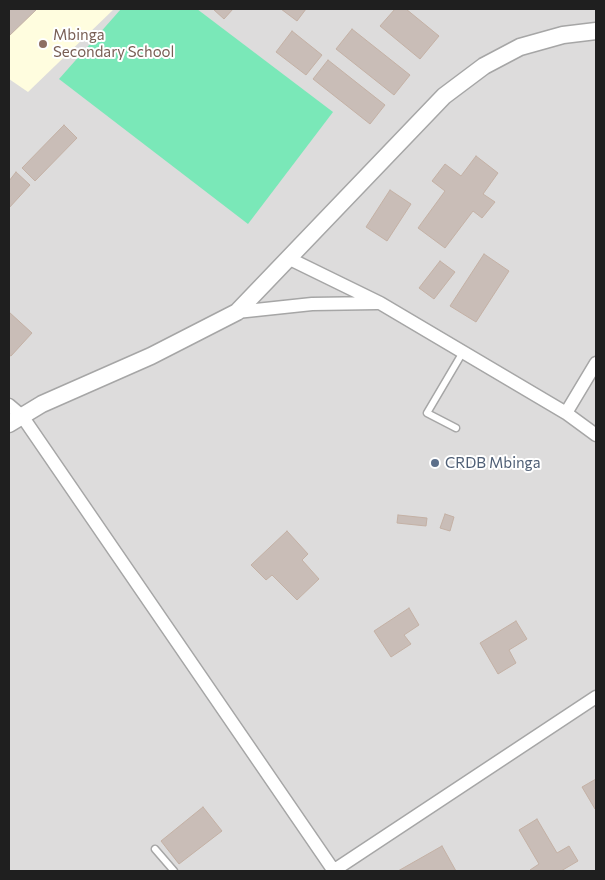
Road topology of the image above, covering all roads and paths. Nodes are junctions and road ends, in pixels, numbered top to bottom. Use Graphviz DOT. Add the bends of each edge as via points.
graph roads {
  1 [pos="596,31"];
  2 [pos="290,259"];
  3 [pos="380,303"];
  4 [pos="237,312"];
  5 [pos="463,352"];
  6 [pos="596,363"];
  7 [pos="9,405"];
  8 [pos="566,413"];
  9 [pos="15,420"];
  10 [pos="456,428"];
  11 [pos="596,435"];
  12 [pos="596,697"];
  13 [pos="155,849"];
  14 [pos="174,871"];
  15 [pos="333,871"];
  1 -- 2 [label="street" via="562,35 520,47 484,66 444,96"];
  2 -- 3 [label="street"];
  2 -- 4 [label="street"];
  3 -- 4 [label="street" via="312,304"];
  3 -- 5 [label="street"];
  4 -- 9 [label="street" via="152,356 42,404"];
  5 -- 8 [label="street"];
  5 -- 10 [label="lane" via="427,413"];
  6 -- 8 [label="street"];
  7 -- 9 [label="street"];
  8 -- 11 [label="street"];
  9 -- 15 [label="street"];
  12 -- 15 [label="street"];
  13 -- 14 [label="lane"];
}
